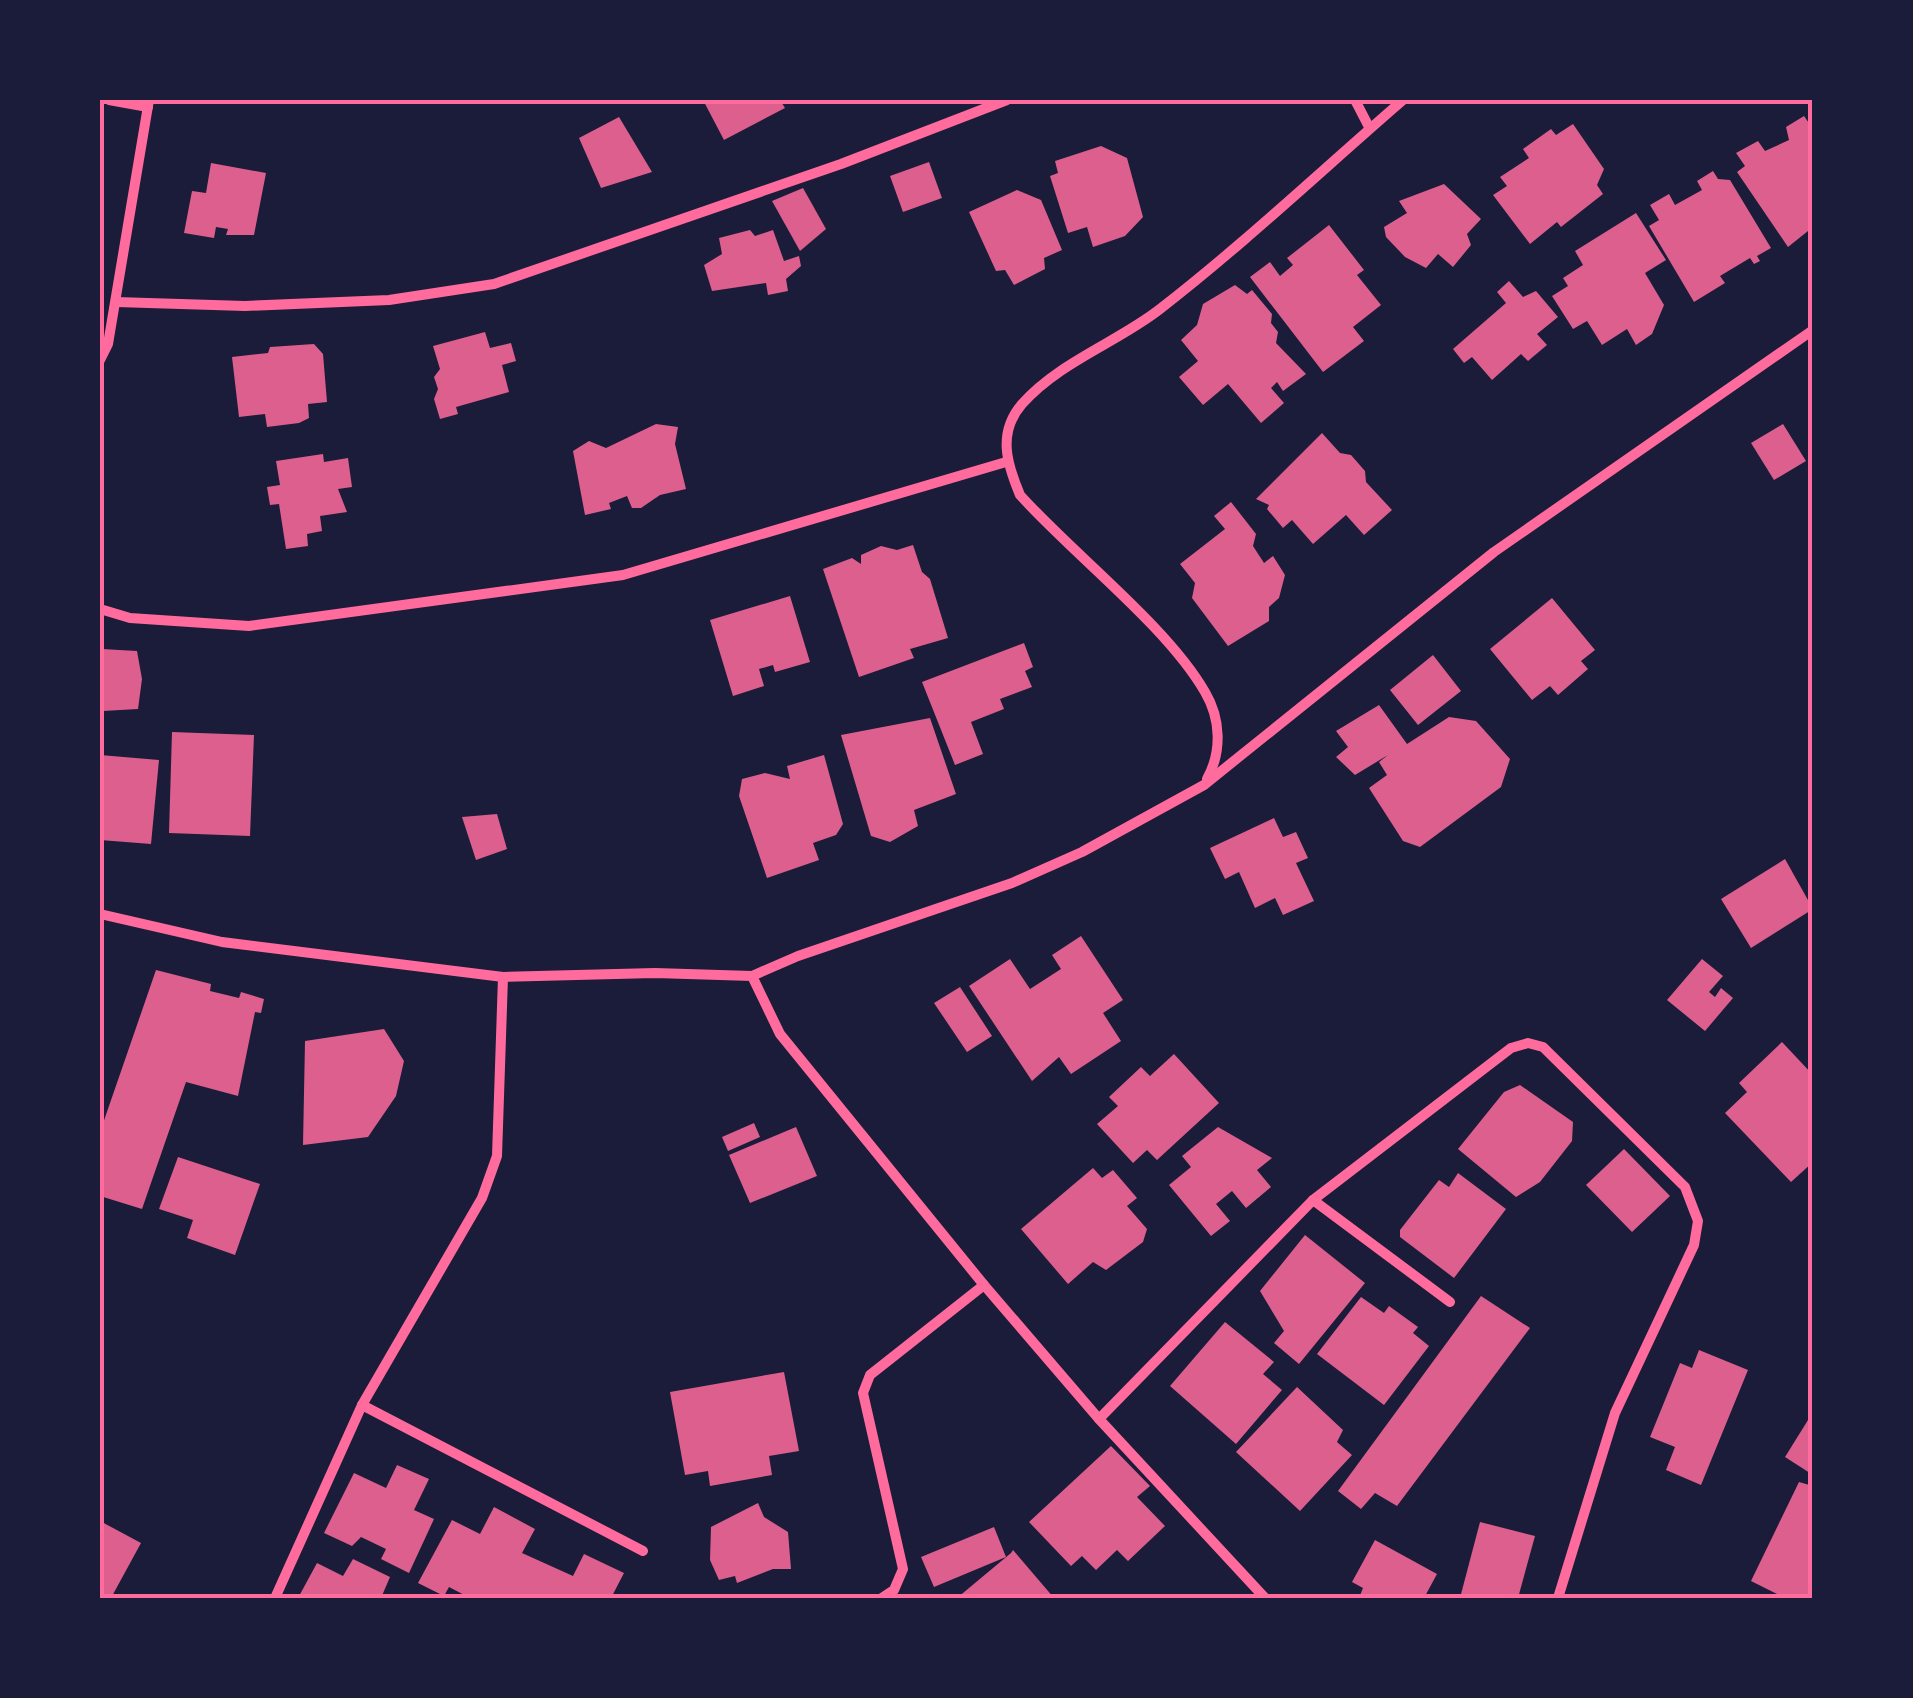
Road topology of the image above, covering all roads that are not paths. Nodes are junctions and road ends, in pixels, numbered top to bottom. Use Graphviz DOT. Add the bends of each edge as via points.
graph roads {
  1 [pos="109,100"];
  2 [pos="1007,100"];
  3 [pos="1355,100"];
  4 [pos="1403,100"];
  5 [pos="149,104"];
  6 [pos="1368,127"];
  7 [pos="116,302"];
  8 [pos="1813,330"];
  9 [pos="100,360"];
  10 [pos="1006,462"];
  11 [pos="100,609"];
  12 [pos="1204,784"];
  13 [pos="100,914"];
  14 [pos="752,976"];
  15 [pos="503,978"];
  16 [pos="1314,1200"];
  17 [pos="984,1286"];
  18 [pos="1450,1302"];
  19 [pos="362,1405"];
  20 [pos="1099,1419"];
  21 [pos="643,1551"];
  22 [pos="275,1598"];
  23 [pos="882,1598"];
  24 [pos="1265,1598"];
  25 [pos="1558,1598"];
  1 -- 5 [label="street"];
  2 -- 7 [label="street" via="494,284 388,300"];
  3 -- 6 [label="street"];
  4 -- 6 [label="street"];
  5 -- 7 [label="street"];
  6 -- 10 [label="street" via="1302,192 1157,311 1022,404 1005,436"];
  7 -- 9 [label="street"];
  8 -- 12 [label="street" via="1494,552"];
  10 -- 11 [label="street" via="623,575 248,626 130,618"];
  10 -- 12 [label="street" via="1020,496 1178,654 1207,694 1219,736 1216,763"];
  12 -- 14 [label="street" via="1012,884"];
  13 -- 15 [label="street" via="222,942"];
  14 -- 15 [label="street"];
  14 -- 17 [label="street" via="780,1034"];
  15 -- 19 [label="street" via="498,1156 482,1198"];
  16 -- 18 [label="street"];
  16 -- 20 [label="street"];
  16 -- 25 [label="street" via="1511,1048 1528,1043 1559,1059 1685,1187 1698,1222 1694,1245 1615,1413"];
  17 -- 20 [label="street"];
  17 -- 23 [label="street" via="870,1375 863,1394 903,1569 894,1590"];
  19 -- 21 [label="street"];
  19 -- 22 [label="street"];
  20 -- 24 [label="street"];
}
